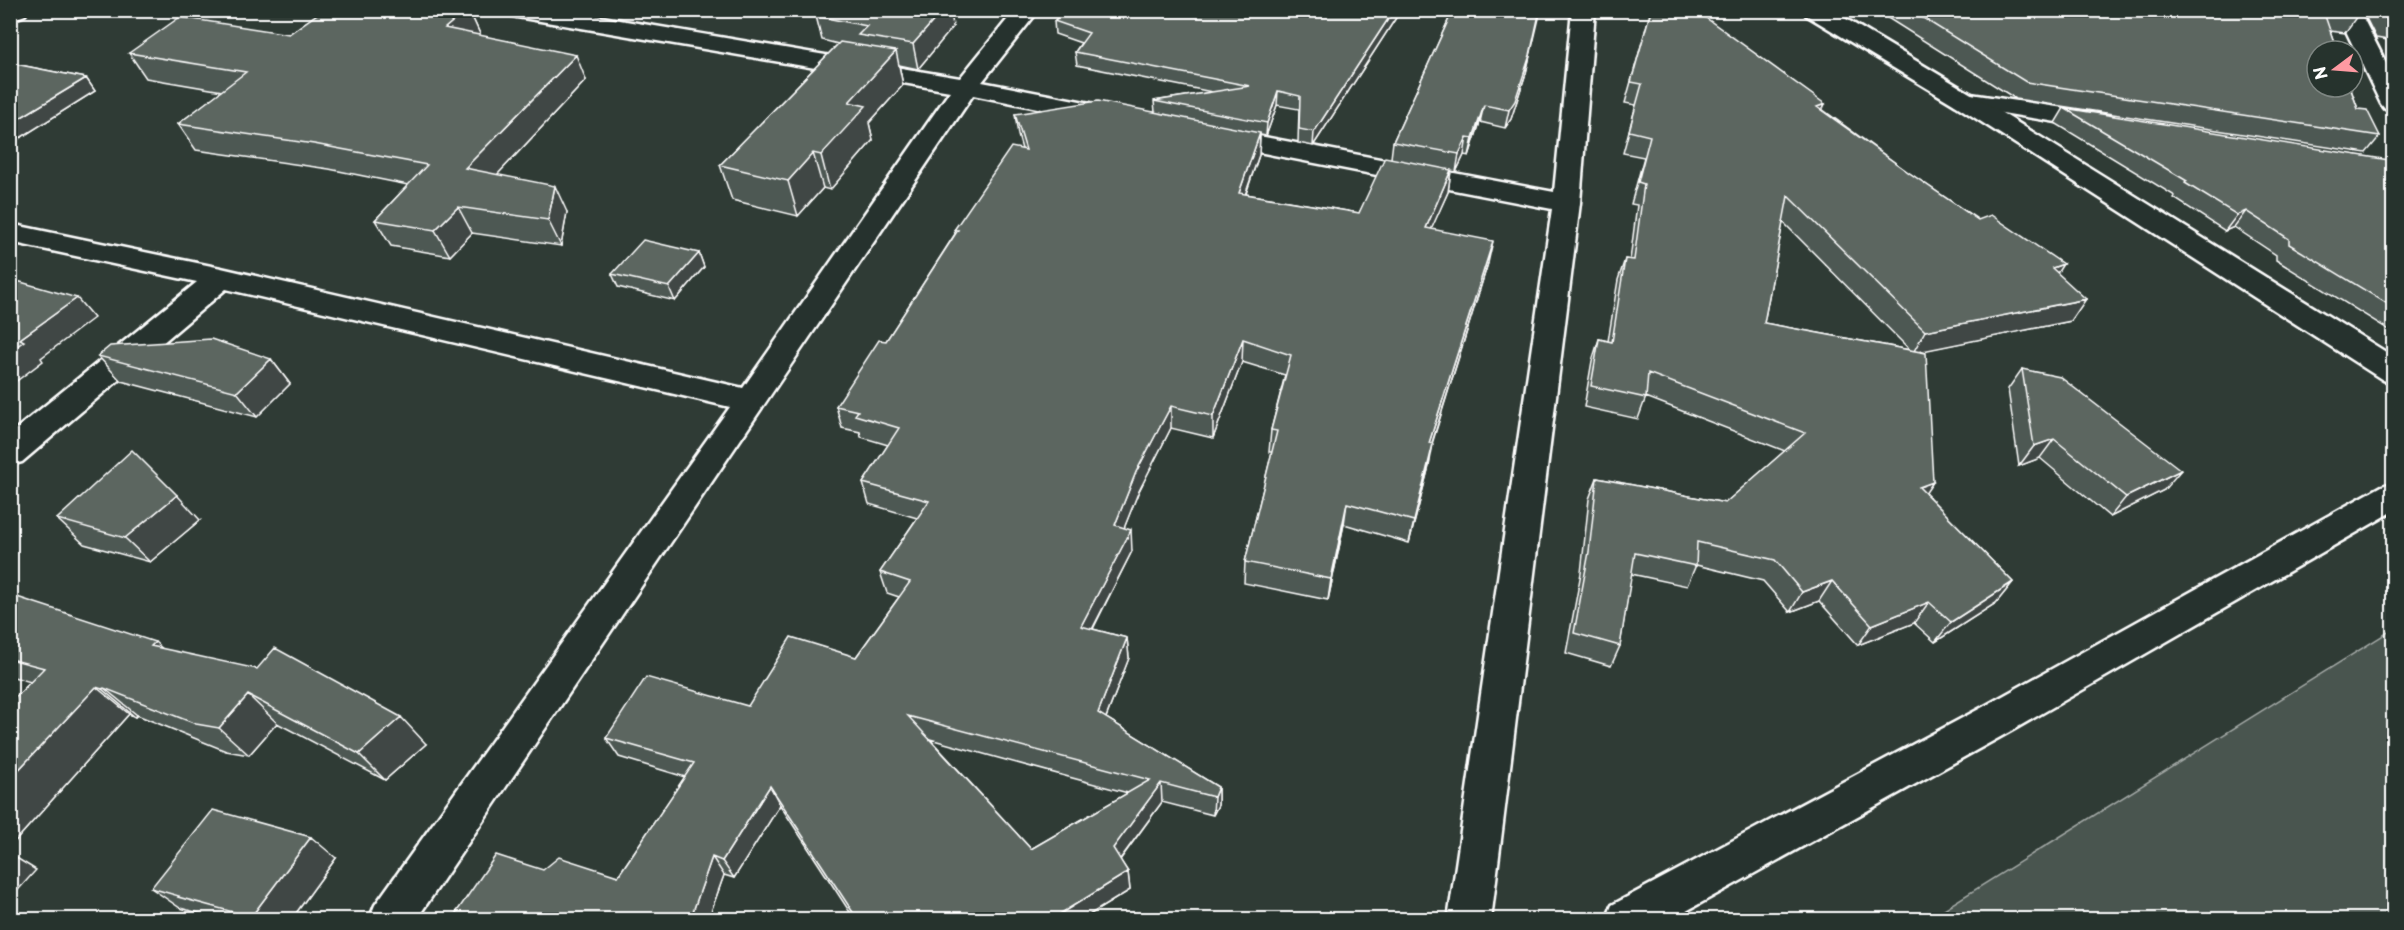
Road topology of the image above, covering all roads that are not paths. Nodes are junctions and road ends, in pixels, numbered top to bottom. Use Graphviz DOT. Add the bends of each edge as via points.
graph roads {
  1 [pos="17,10"];
  2 [pos="517,10"];
  3 [pos="1028,10"];
  4 [pos="1584,10"];
  5 [pos="1814,10"];
  6 [pos="2347,10"];
  7 [pos="10,14"];
  8 [pos="966,86"];
  9 [pos="1964,100"];
  10 [pos="2394,104"];
  11 [pos="1129,118"];
  12 [pos="2124,126"];
  13 [pos="1198,132"];
  14 [pos="1566,203"];
  15 [pos="10,233"];
  16 [pos="221,278"];
  17 [pos="2394,372"];
  18 [pos="751,401"];
  19 [pos="10,453"];
  20 [pos="2394,495"];
  21 [pos="390,920"];
  22 [pos="1469,920"];
  23 [pos="1628,920"];
  1 -- 7 [label="street"];
  2 -- 8 [label="street"];
  3 -- 8 [label="street"];
  4 -- 14 [label="street"];
  5 -- 9 [label="street"];
  6 -- 10 [label="street"];
  8 -- 11 [label="street"];
  8 -- 18 [label="street"];
  9 -- 12 [label="street"];
  9 -- 17 [label="street"];
  13 -- 14 [label="street"];
  14 -- 22 [label="street"];
  15 -- 16 [label="street"];
  16 -- 18 [label="street"];
  16 -- 19 [label="street"];
  18 -- 21 [label="street"];
  20 -- 23 [label="street" via="1997,719"];
}
